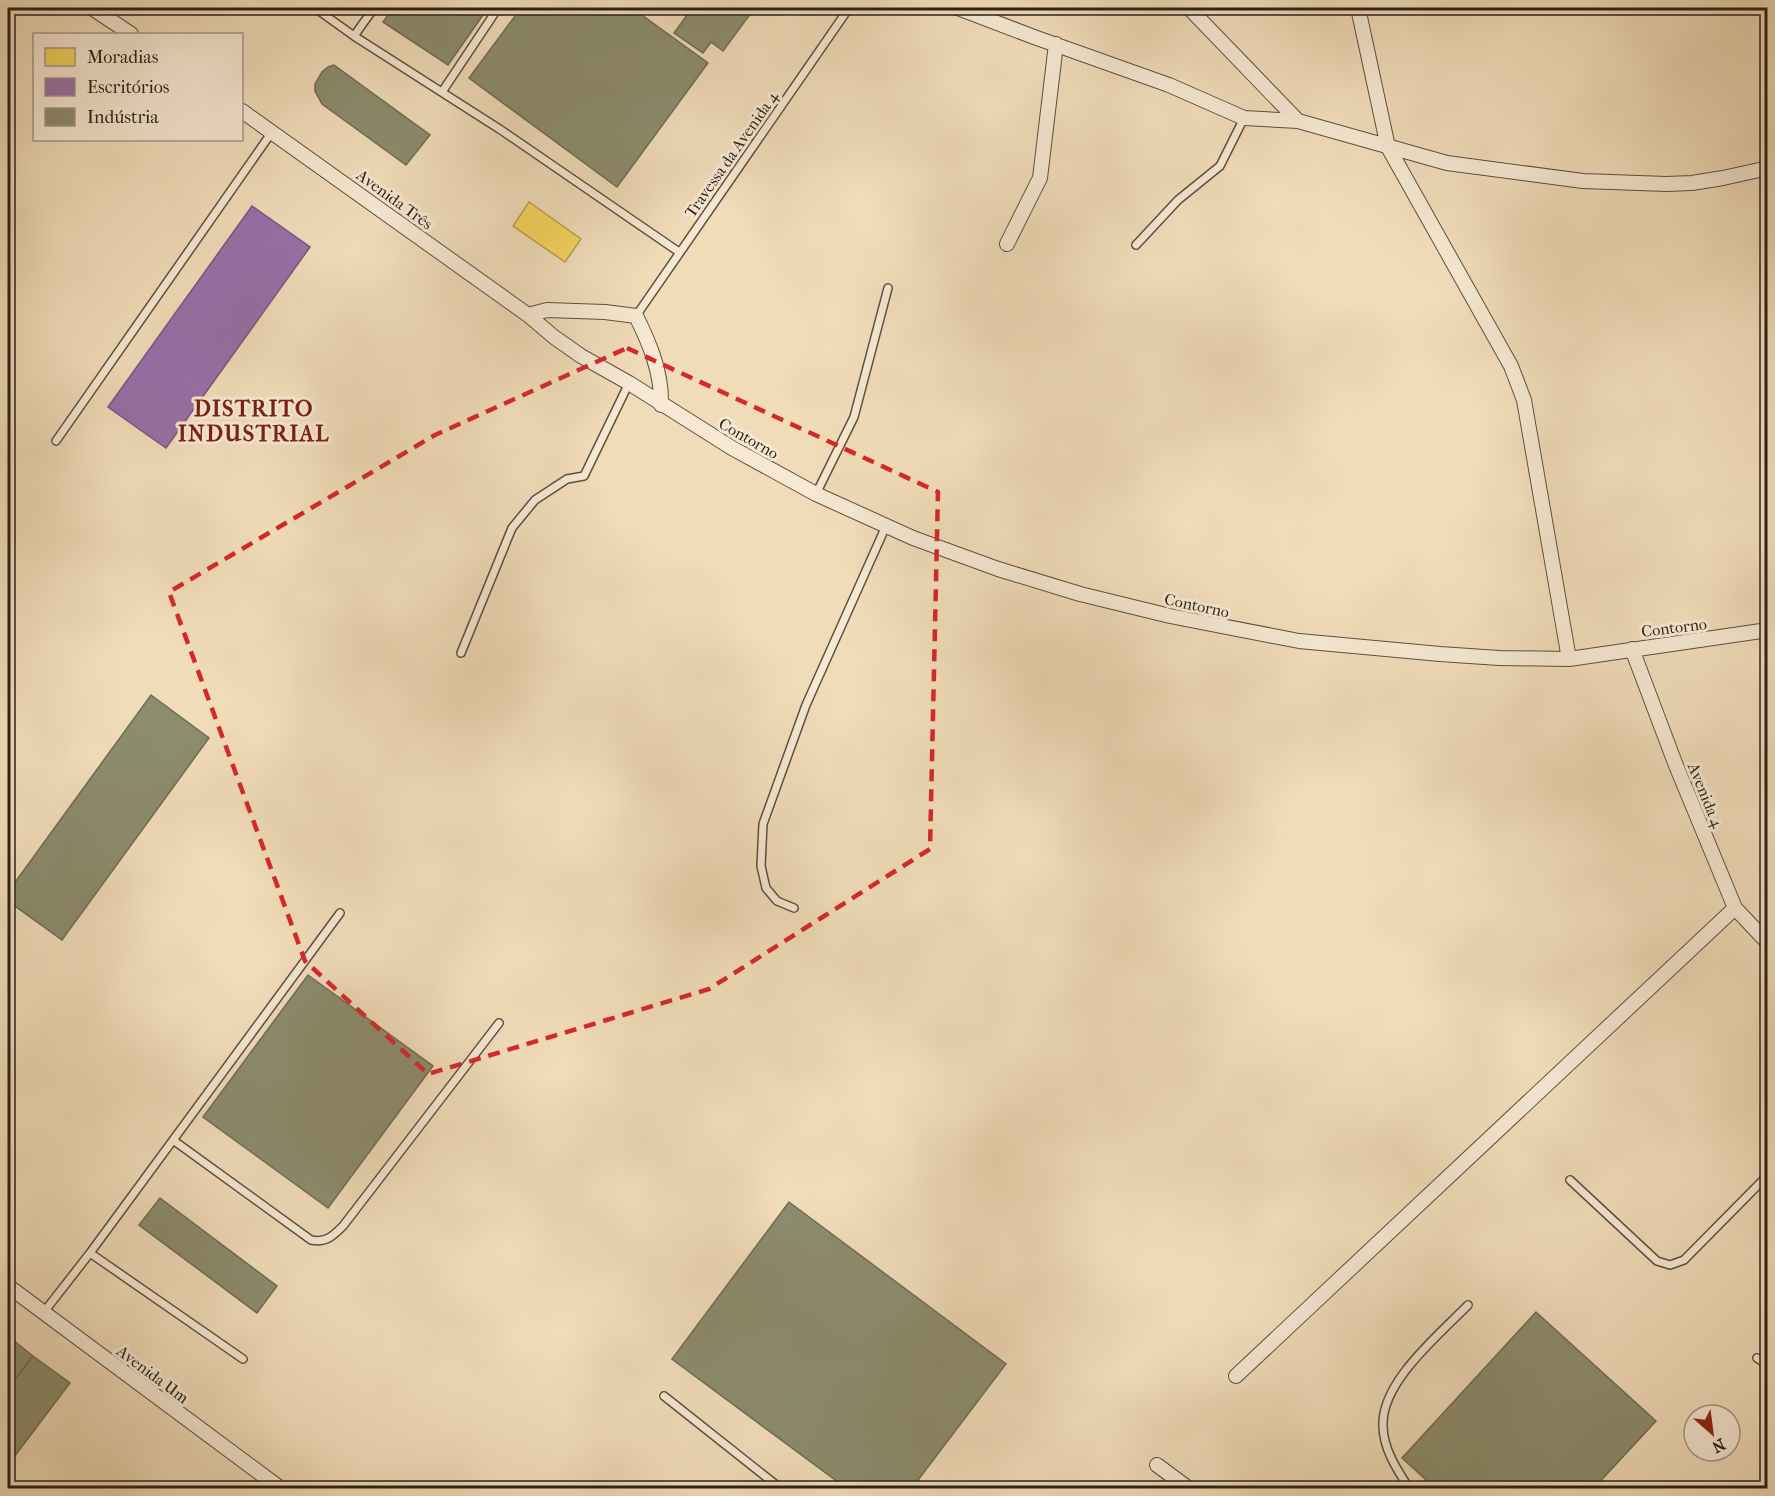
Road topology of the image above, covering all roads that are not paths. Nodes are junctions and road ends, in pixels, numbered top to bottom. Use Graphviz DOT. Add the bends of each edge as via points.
graph roads {
  1 [pos="92,8"];
  2 [pos="315,8"];
  3 [pos="374,8"];
  4 [pos="498,8"];
  5 [pos="849,8"];
  6 [pos="958,8"];
  7 [pos="1189,8"];
  8 [pos="1358,8"];
  9 [pos="130,33"];
  10 [pos="354,36"];
  11 [pos="1056,44"];
  12 [pos="442,92"];
  13 [pos="243,112"];
  14 [pos="1245,118"];
  15 [pos="1298,121"];
  16 [pos="272,132"];
  17 [pos="1388,147"];
  18 [pos="1767,168"];
  19 [pos="1007,244"];
  20 [pos="1136,245"];
  21 [pos="679,252"];
  22 [pos="888,288"];
  23 [pos="528,315"];
  24 [pos="636,316"];
  25 [pos="629,383"];
  26 [pos="661,405"];
  27 [pos="56,441"];
  28 [pos="816,494"];
  29 [pos="886,526"];
  30 [pos="1767,630"];
  31 [pos="1632,649"];
  32 [pos="460,652"];
  33 [pos="1569,659"];
  34 [pos="794,908"];
  35 [pos="1735,908"];
  36 [pos="340,913"];
  37 [pos="1767,943"];
  38 [pos="499,1023"];
  39 [pos="173,1140"];
  40 [pos="1767,1175"];
  41 [pos="1570,1180"];
  42 [pos="90,1253"];
  43 [pos="8,1286"];
  44 [pos="1468,1305"];
  45 [pos="44,1312"];
  46 [pos="1757,1358"];
  47 [pos="243,1359"];
  48 [pos="1767,1365"];
  49 [pos="1236,1376"];
  50 [pos="664,1396"];
  51 [pos="1157,1466"];
  52 [pos="280,1488"];
  53 [pos="780,1488"];
  54 [pos="1188,1488"];
  55 [pos="1409,1488"];
  1 -- 9 [label="street"];
  2 -- 10 [label="lane"];
  3 -- 10 [label="lane"];
  4 -- 12 [label="lane"];
  5 -- 21 [label="lane, Travessa da Avenida 4"];
  6 -- 11 [label="street"];
  7 -- 15 [label="street"];
  8 -- 17 [label="street"];
  10 -- 12 [label="lane"];
  11 -- 14 [label="street" via="1169,85"];
  11 -- 19 [label="street" via="1040,178"];
  12 -- 21 [label="lane"];
  13 -- 16 [label="street, Avenida Três"];
  14 -- 15 [label="street"];
  14 -- 20 [label="lane" via="1220,166 1178,200"];
  15 -- 17 [label="street"];
  16 -- 23 [label="street, Avenida Três"];
  16 -- 27 [label="lane"];
  17 -- 18 [label="street" via="1447,164 1583,181 1692,183"];
  17 -- 33 [label="street" via="1511,366 1524,399"];
  21 -- 24 [label="lane, Travessa da Avenida 4"];
  22 -- 28 [label="lane" via="854,417"];
  23 -- 24 [label="street" via="547,310"];
  23 -- 25 [label="street, Avenida Três" via="581,356"];
  24 -- 26 [label="street" via="657,367"];
  25 -- 26 [label="street, Contorno"];
  25 -- 32 [label="lane" via="584,476 567,479 535,500 512,528"];
  26 -- 28 [label="street, Contorno"];
  28 -- 29 [label="street, Contorno"];
  29 -- 33 [label="street, Contorno" via="998,569 1080,594 1223,627 1375,649"];
  29 -- 34 [label="lane" via="806,705 763,824 760,866 766,888 777,901"];
  30 -- 31 [label="street, Contorno"];
  31 -- 33 [label="street, Contorno"];
  31 -- 35 [label="street, Avenida 4"];
  35 -- 37 [label="street, Avenida 4"];
  35 -- 49 [label="street"];
  36 -- 39 [label="lane"];
  38 -- 39 [label="lane" via="343,1226 320,1242 311,1240"];
  39 -- 42 [label="lane"];
  40 -- 41 [label="lane" via="1684,1260 1670,1265 1657,1261"];
  42 -- 45 [label="lane"];
  42 -- 47 [label="lane"];
  43 -- 45 [label="street, Avenida Um"];
  44 -- 55 [label="lane" via="1402,1373 1384,1409 1382,1426 1387,1447"];
  45 -- 52 [label="street, Avenida Um"];
  46 -- 48 [label="lane"];
  50 -- 53 [label="lane"];
  51 -- 54 [label="street"];
}
